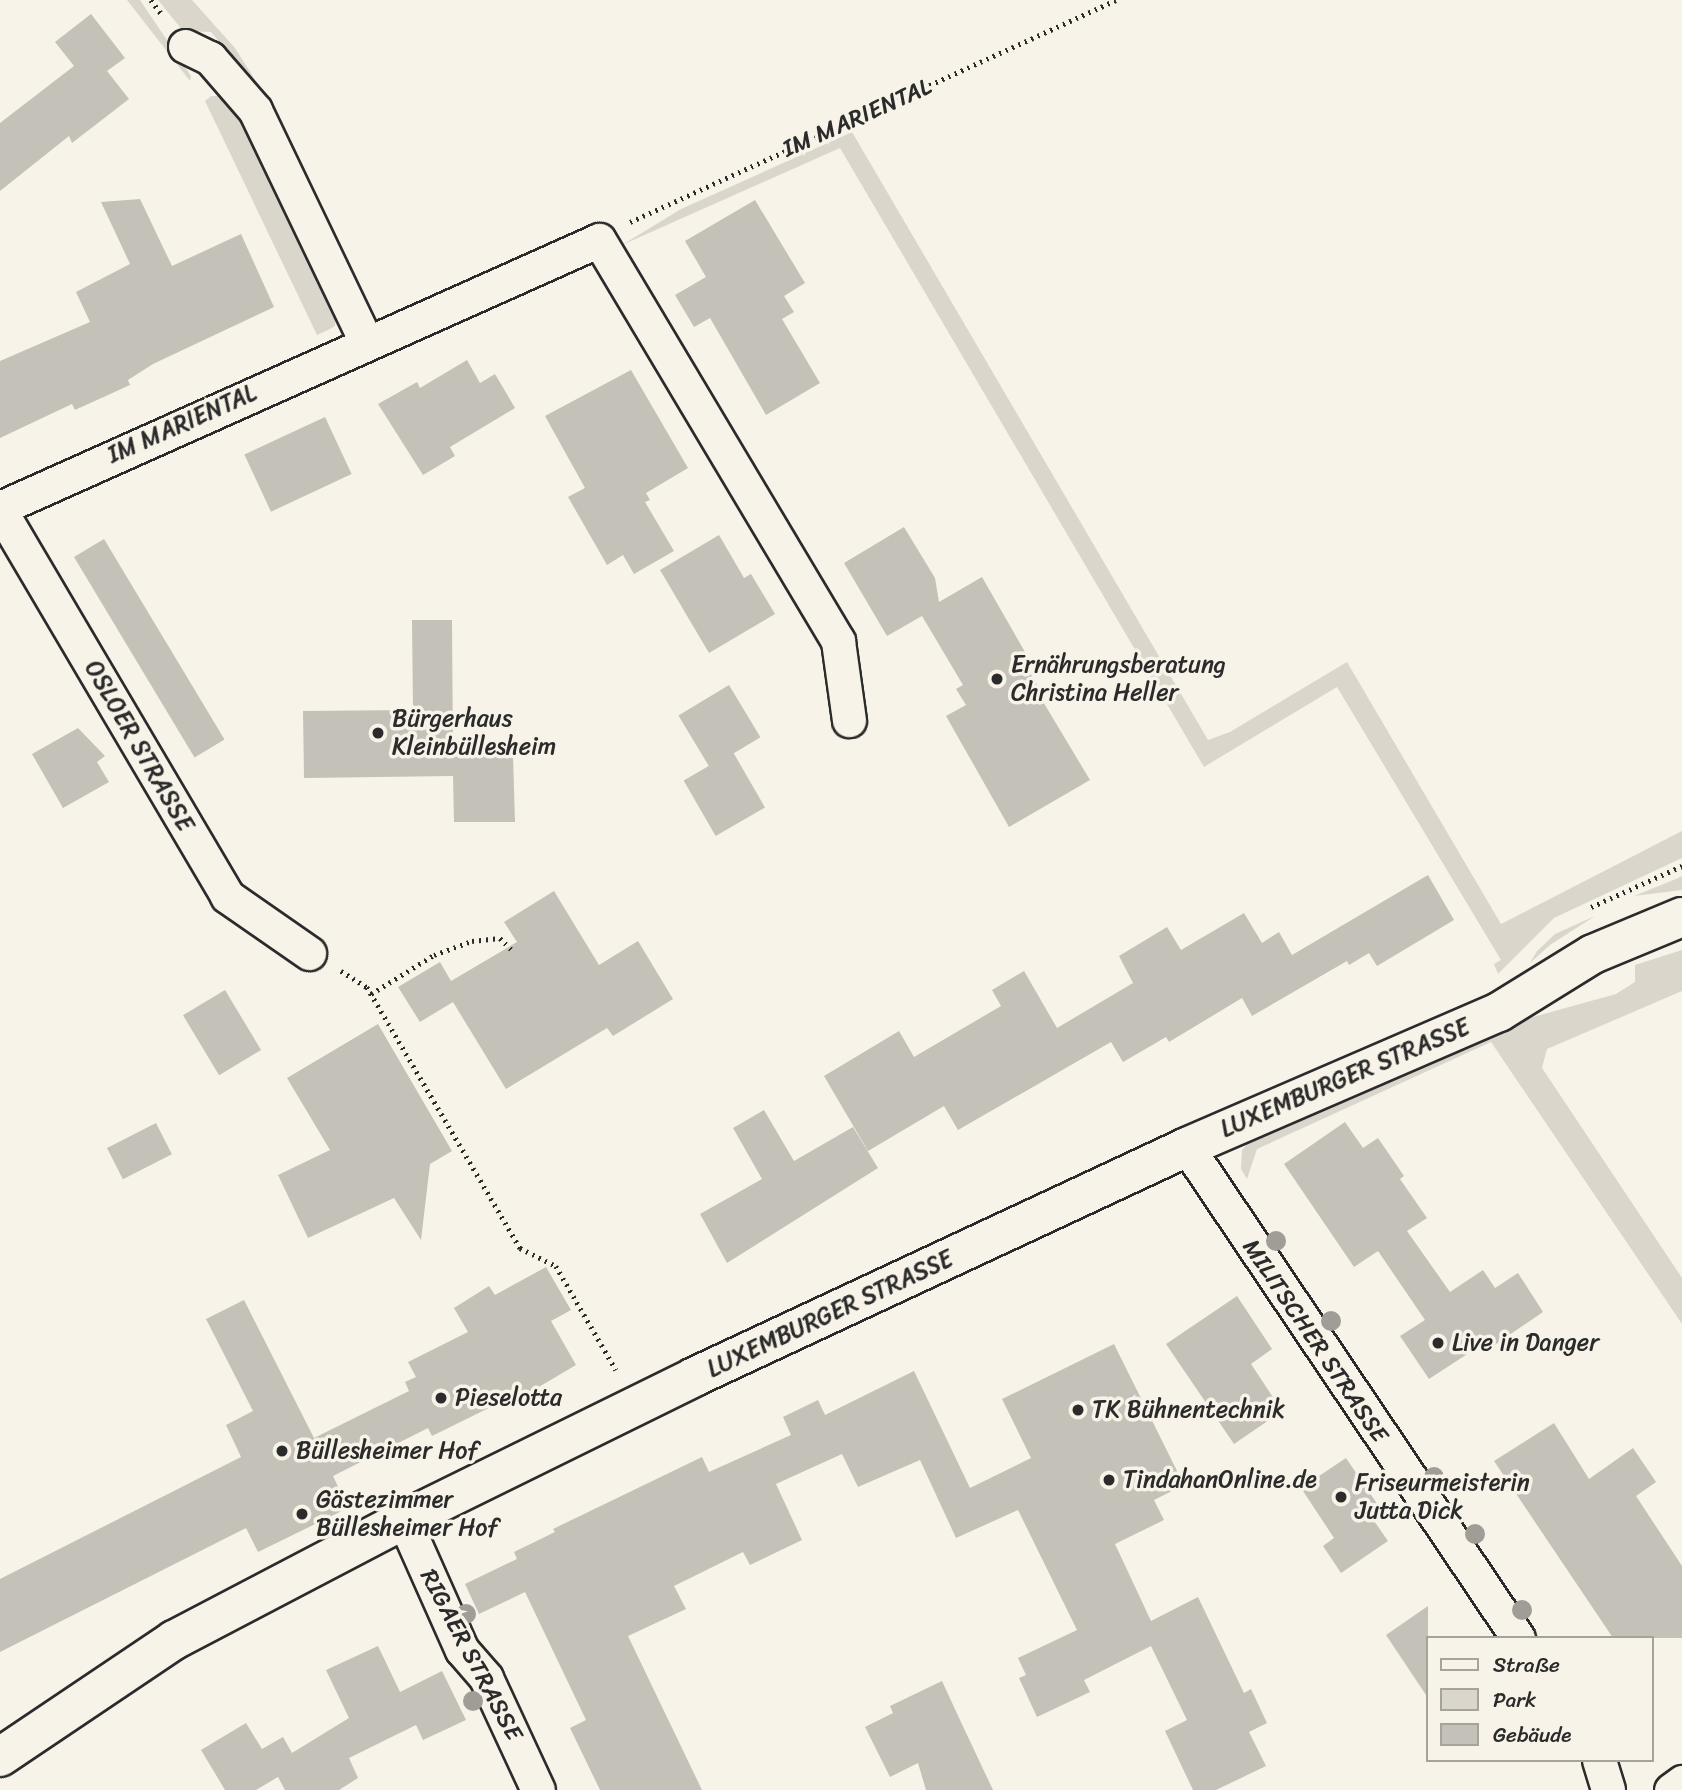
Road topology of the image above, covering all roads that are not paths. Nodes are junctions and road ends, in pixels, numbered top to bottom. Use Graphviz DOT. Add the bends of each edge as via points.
graph roads {
  1 [pos="185,46"];
  2 [pos="366,342"];
  3 [pos="0,509"];
  4 [pos="849,720"];
  5 [pos="1682,917"];
  6 [pos="309,953"];
  7 [pos="1187,1147"];
  8 [pos="404,1520"];
  9 [pos="1517,1636"];
  10 [pos="0,1756"];
  11 [pos="1600,1762"];
  12 [pos="1682,1782"];
  13 [pos="538,1790"];
  14 [pos="1608,1790"];
  15 [pos="1671,1790"];
  1 -- 2 [label="street" via="210,58 255,110"];
  2 -- 3 [label="street, IM MARIENTAL"];
  2 -- 4 [label="street, IM MARIENTAL" via="599,240 838,641"];
  3 -- 6 [label="street, OSLOER STRASSE" via="227,896"];
  5 -- 7 [label="street, LUXEMBURGER STRASSE" via="1593,954 1499,1012"];
  7 -- 8 [label="street, LUXEMBURGER STRASSE" via="694,1377"];
  7 -- 9 [label="street, MILITSCHER STRASSE"];
  8 -- 10 [label="street, LUXEMBURGER STRASSE" via="174,1640"];
  8 -- 13 [label="street, RIGAER STRASSE" via="463,1650 486,1678"];
  11 -- 14 [label="street"];
  12 -- 15 [label="street"];
}
